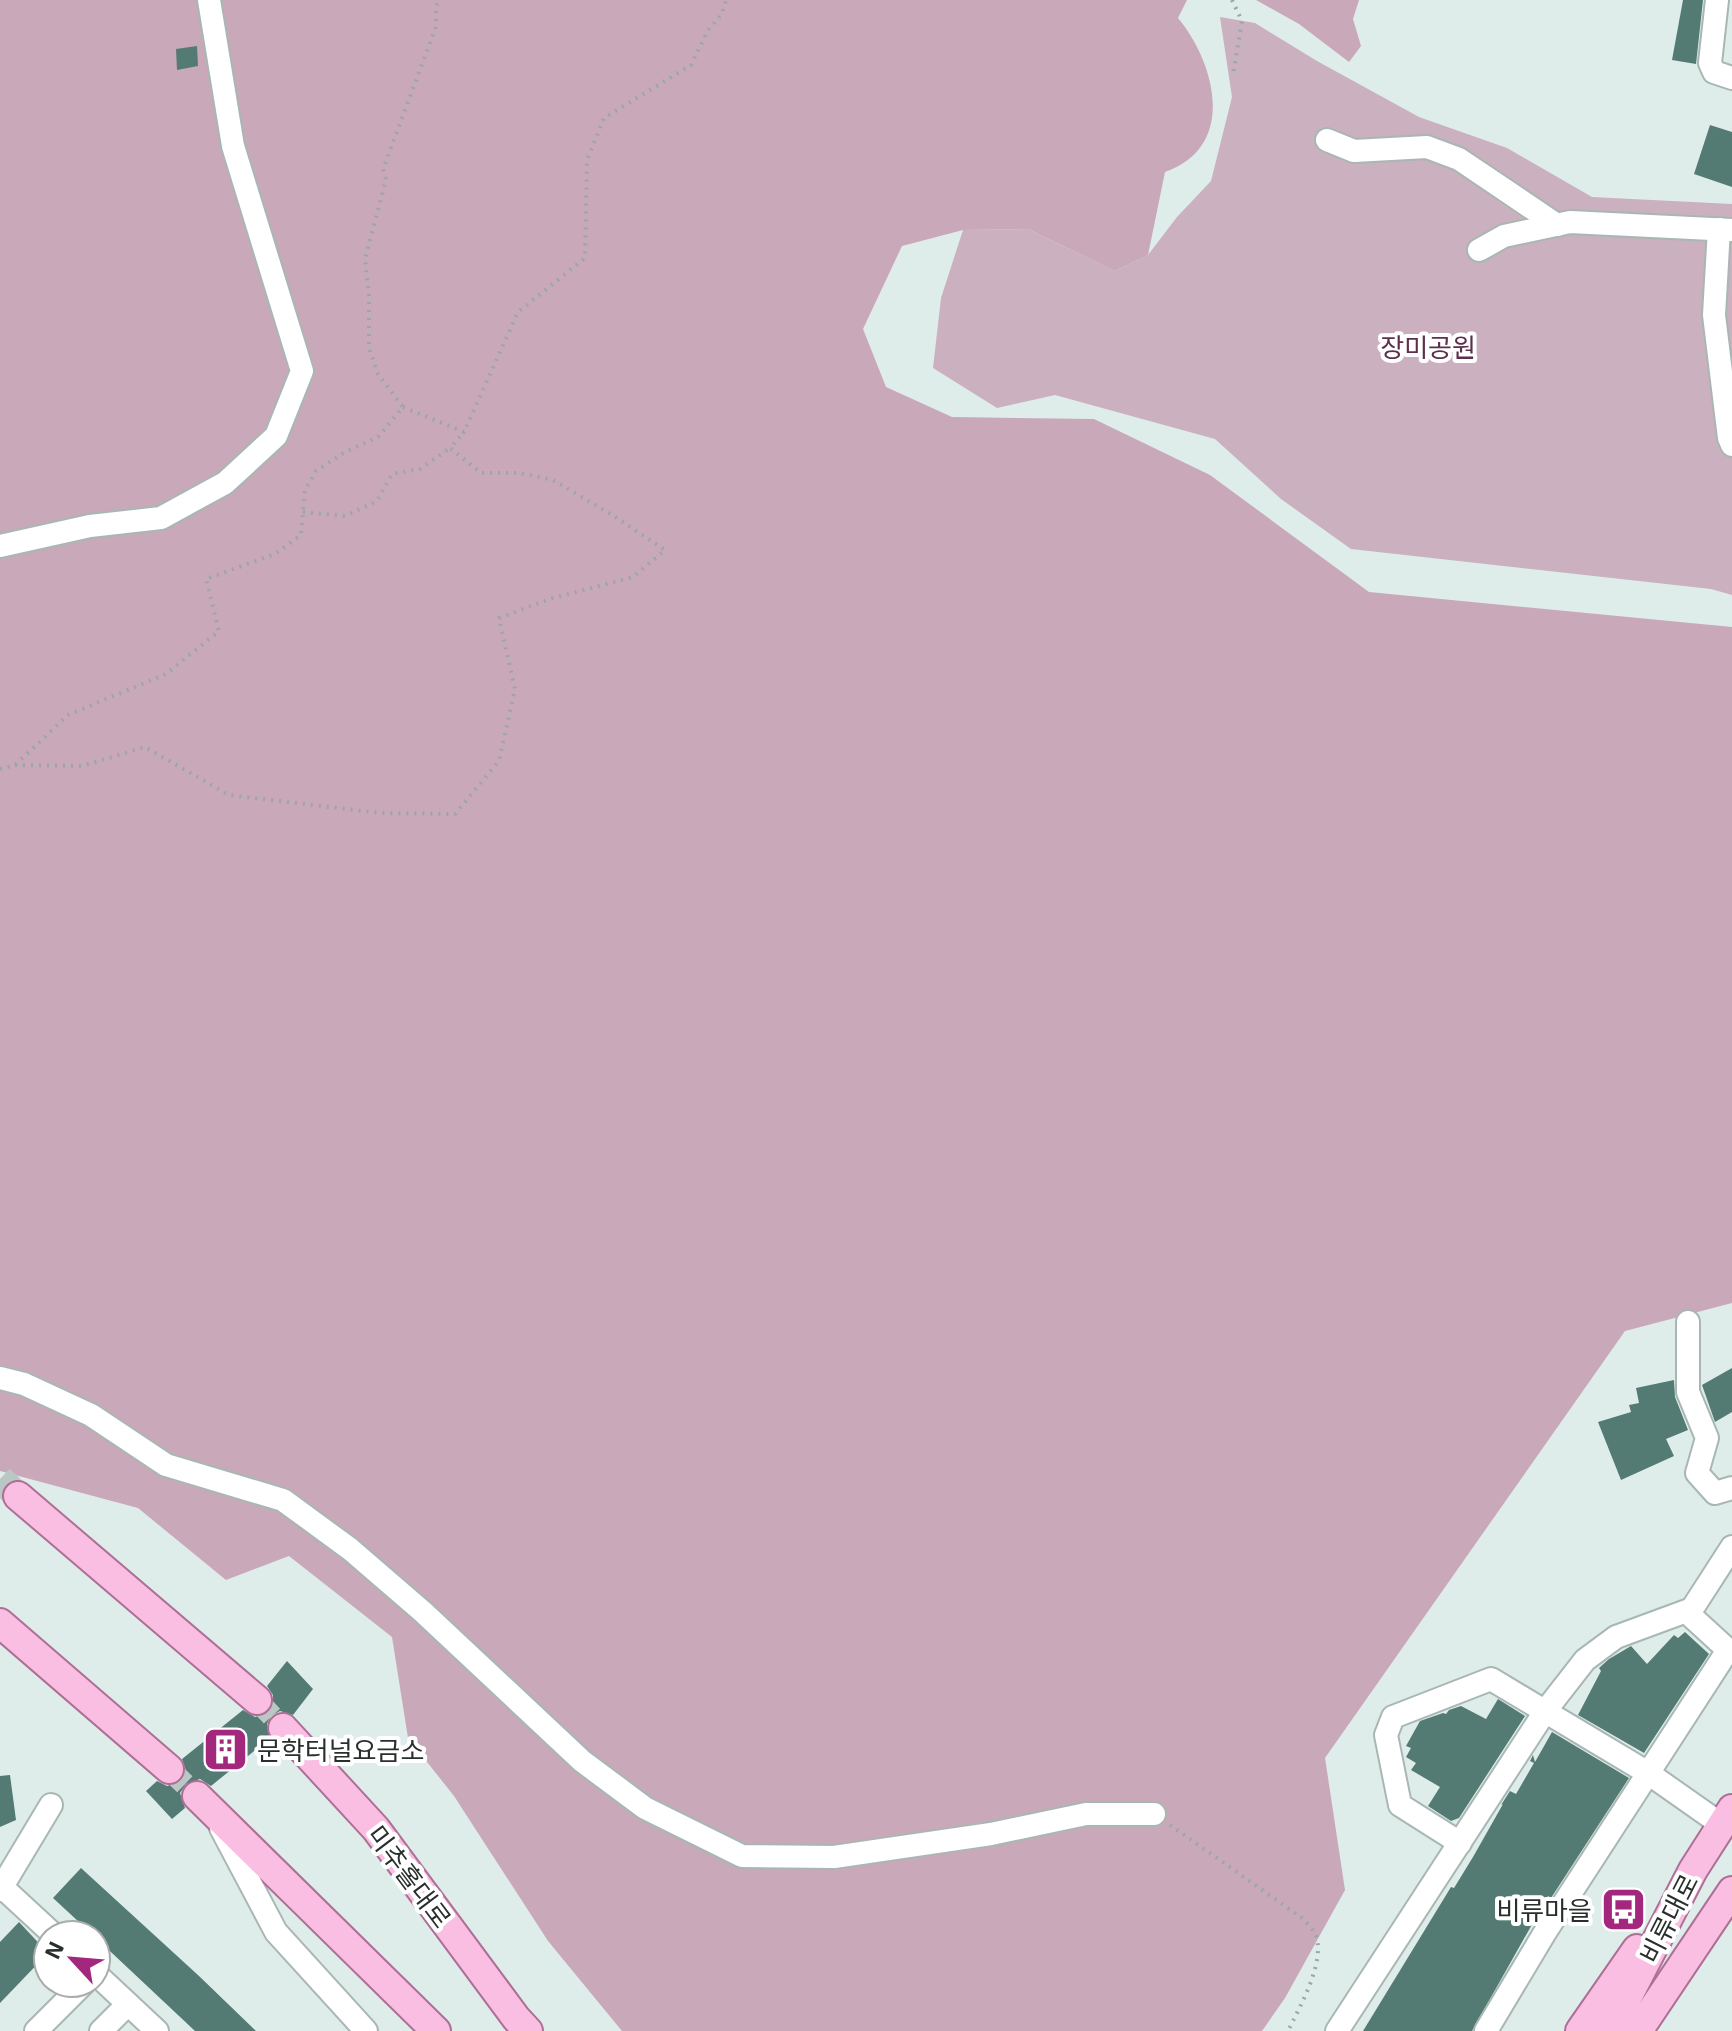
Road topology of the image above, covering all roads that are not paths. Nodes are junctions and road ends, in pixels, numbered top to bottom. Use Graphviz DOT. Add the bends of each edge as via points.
graph roads {
  1 [pos="209,0"];
  2 [pos="1717,0"];
  3 [pos="1732,78"];
  4 [pos="1327,140"];
  5 [pos="1557,225"];
  6 [pos="1726,230"];
  7 [pos="1479,250"];
  8 [pos="1732,445"];
  9 [pos="0,546"];
  10 [pos="1688,1322"];
  11 [pos="0,1378"];
  12 [pos="1732,1488"];
  13 [pos="18,1496"];
  14 [pos="1732,1547"];
  15 [pos="1692,1609"];
  16 [pos="0,1623"];
  17 [pos="257,1700"];
  18 [pos="1546,1710"];
  19 [pos="283,1728"];
  20 [pos="169,1769"];
  21 [pos="1648,1773"];
  22 [pos="204,1802"];
  23 [pos="51,1805"];
  24 [pos="1154,1814"];
  25 [pos="1727,1817"];
  26 [pos="1460,1843"];
  27 [pos="1693,1870"];
  28 [pos="1,1888"];
  29 [pos="1729,1896"];
  30 [pos="36,1919"];
  31 [pos="112,1989"];
  32 [pos="68,1999"];
  33 [pos="128,2004"];
  34 [pos="36,2031"];
  35 [pos="101,2031"];
  36 [pos="157,2031"];
  37 [pos="366,2031"];
  38 [pos="436,2031"];
  39 [pos="528,2031"];
  40 [pos="1337,2031"];
  41 [pos="1486,2031"];
  42 [pos="1580,2031"];
  43 [pos="1610,2031"];
  44 [pos="1638,2031"];
  45 [pos="1660,2031"];
  1 -- 9 [label="street" via="233,146 302,371 276,436 225,483 161,518 90,526"];
  2 -- 3 [label="street" via="1710,63 1714,72"];
  4 -- 5 [label="street" via="1354,151 1427,147 1459,159"];
  5 -- 6 [label="street"];
  5 -- 7 [label="street" via="1504,236"];
  6 -- 8 [label="street" via="1714,315"];
  10 -- 12 [label="street" via="1688,1392 1707,1438 1697,1473 1715,1493"];
  11 -- 24 [label="street" via="91,1415 166,1465 283,1500 423,1612 582,1761 645,1808 742,1856 834,1857 1086,1814"];
  13 -- 17 [label="main road"];
  14 -- 15 [label="street"];
  15 -- 18 [label="street" via="1616,1637 1585,1660"];
  15 -- 21 [label="street" via="1692,1617 1728,1650"];
  16 -- 20 [label="main road"];
  18 -- 21 [label="street"];
  18 -- 26 [label="street"];
  18 -- 26 [label="street" via="1491,1679 1393,1717 1386,1735 1400,1805"];
  19 -- 39 [label="main road, 미추홀대로" via="376,1829"];
  21 -- 25 [label="street"];
  21 -- 41 [label="street"];
  22 -- 37 [label="street" via="276,1932"];
  22 -- 38 [label="main road"];
  23 -- 28 [label="street"];
  25 -- 27 [label="main road, 비류대로"];
  26 -- 40 [label="street"];
  27 -- 42 [label="main road"];
  27 -- 43 [label="main road, 비류대로"];
  28 -- 30 [label="street"];
  29 -- 44 [label="main road, 비류대로"];
  29 -- 45 [label="main road"];
  31 -- 33 [label="street"];
  32 -- 34 [label="street"];
  33 -- 35 [label="street"];
  33 -- 36 [label="street"];
}
